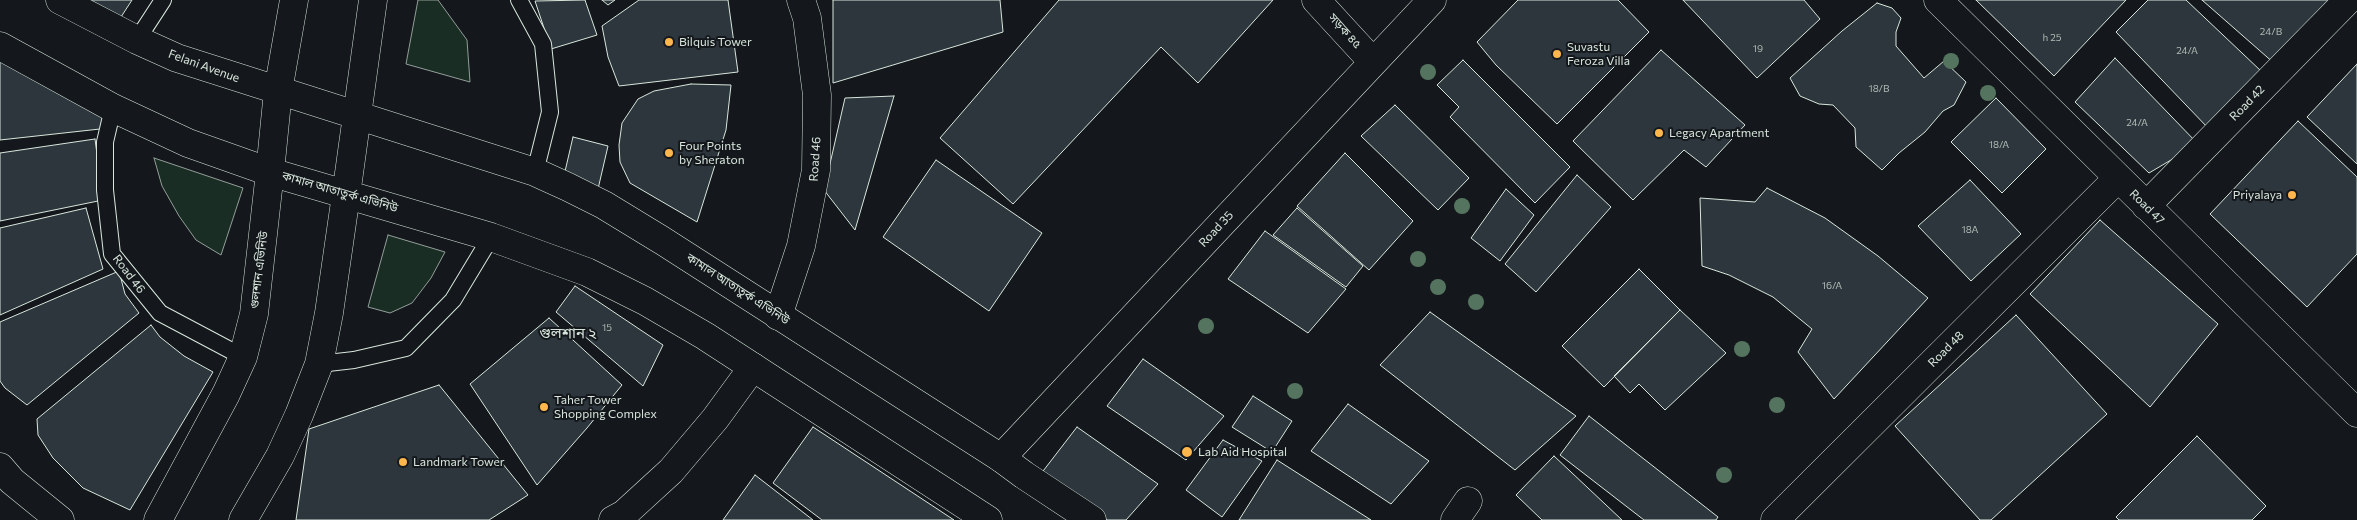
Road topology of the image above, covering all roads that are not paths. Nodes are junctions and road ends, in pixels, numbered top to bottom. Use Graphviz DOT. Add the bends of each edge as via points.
graph roads {
  1 [pos="60,0"];
  2 [pos="163,0"];
  3 [pos="294,0"];
  4 [pos="373,0"];
  5 [pos="519,0"];
  6 [pos="801,0"];
  7 [pos="1316,0"];
  8 [pos="1432,0"];
  9 [pos="1938,0"];
  10 [pos="2348,0"];
  11 [pos="137,40"];
  12 [pos="0,46"];
  13 [pos="1373,62"];
  14 [pos="278,91"];
  15 [pos="113,108"];
  16 [pos="356,114"];
  17 [pos="270,172"];
  18 [pos="535,172"];
  19 [pos="2118,178"];
  20 [pos="346,195"];
  21 [pos="2146,206"];
  22 [pos="492,237"];
  23 [pos="778,316"];
  24 [pos="243,357"];
  25 [pos="319,364"];
  26 [pos="753,367"];
  27 [pos="2357,413"];
  28 [pos="1001,458"];
  29 [pos="0,467"];
  30 [pos="979,517"];
  31 [pos="60,520"];
  32 [pos="158,520"];
  33 [pos="243,520"];
  34 [pos="613,520"];
  35 [pos="1092,520"];
  36 [pos="1774,520"];
  1 -- 11 [label="street, Felani Avenue"];
  2 -- 11 [label="lane"];
  3 -- 14 [label="street, গুলশান এভিনিউ"];
  4 -- 16 [label="street"];
  5 -- 18 [label="lane" via="543,44 550,112"];
  6 -- 23 [label="street, Road 46" via="807,18 817,95 816,170 801,246"];
  7 -- 13 [label="street, সড়ক ৪৫"];
  8 -- 13 [label="street, Road 35"];
  9 -- 19 [label="street, Road 47"];
  10 -- 21 [label="street, Road 42"];
  11 -- 14 [label="street, Felani Avenue" via="177,58"];
  12 -- 15 [label="street"];
  13 -- 28 [label="street, Road 35"];
  14 -- 16 [label="street, Felani Avenue"];
  14 -- 17 [label="street, গুলশান এভিনিউ"];
  15 -- 17 [label="street" via="188,143"];
  15 -- 24 [label="lane, Road 46" via="105,142 105,190 112,254 160,314"];
  16 -- 18 [label="street, কামাল আতাতুর্ক এভিনিউ"];
  16 -- 20 [label="street"];
  17 -- 20 [label="street, কামাল আতাতুর্ক এভিনিউ"];
  17 -- 24 [label="street, গুলশান এভিনিউ" via="254,314"];
  18 -- 23 [label="street, কামাল আতাতুর্ক এভিনিউ" via="604,205"];
  19 -- 21 [label="street, Road 47"];
  19 -- 36 [label="street, Road 48"];
  20 -- 22 [label="street, কামাল আতাতুর্ক এভিনিউ"];
  20 -- 25 [label="street"];
  21 -- 27 [label="street, Road 47"];
  22 -- 25 [label="lane" via="453,300 406,348"];
  22 -- 26 [label="street, কামাল আতাতুর্ক এভিনিউ" via="587,272 645,300"];
  23 -- 28 [label="street, কামাল আতাতুর্ক এভিনিউ"];
  24 -- 32 [label="street, গুলশান এভিনিউ"];
  25 -- 33 [label="street" via="280,456"];
  26 -- 30 [label="street, কামাল আতাতুর্ক এভিনিউ"];
  26 -- 34 [label="street" via="671,471 624,514"];
  28 -- 35 [label="street, কামাল আতাতুর্ক এভিনিউ"];
  29 -- 31 [label="street"];
}
